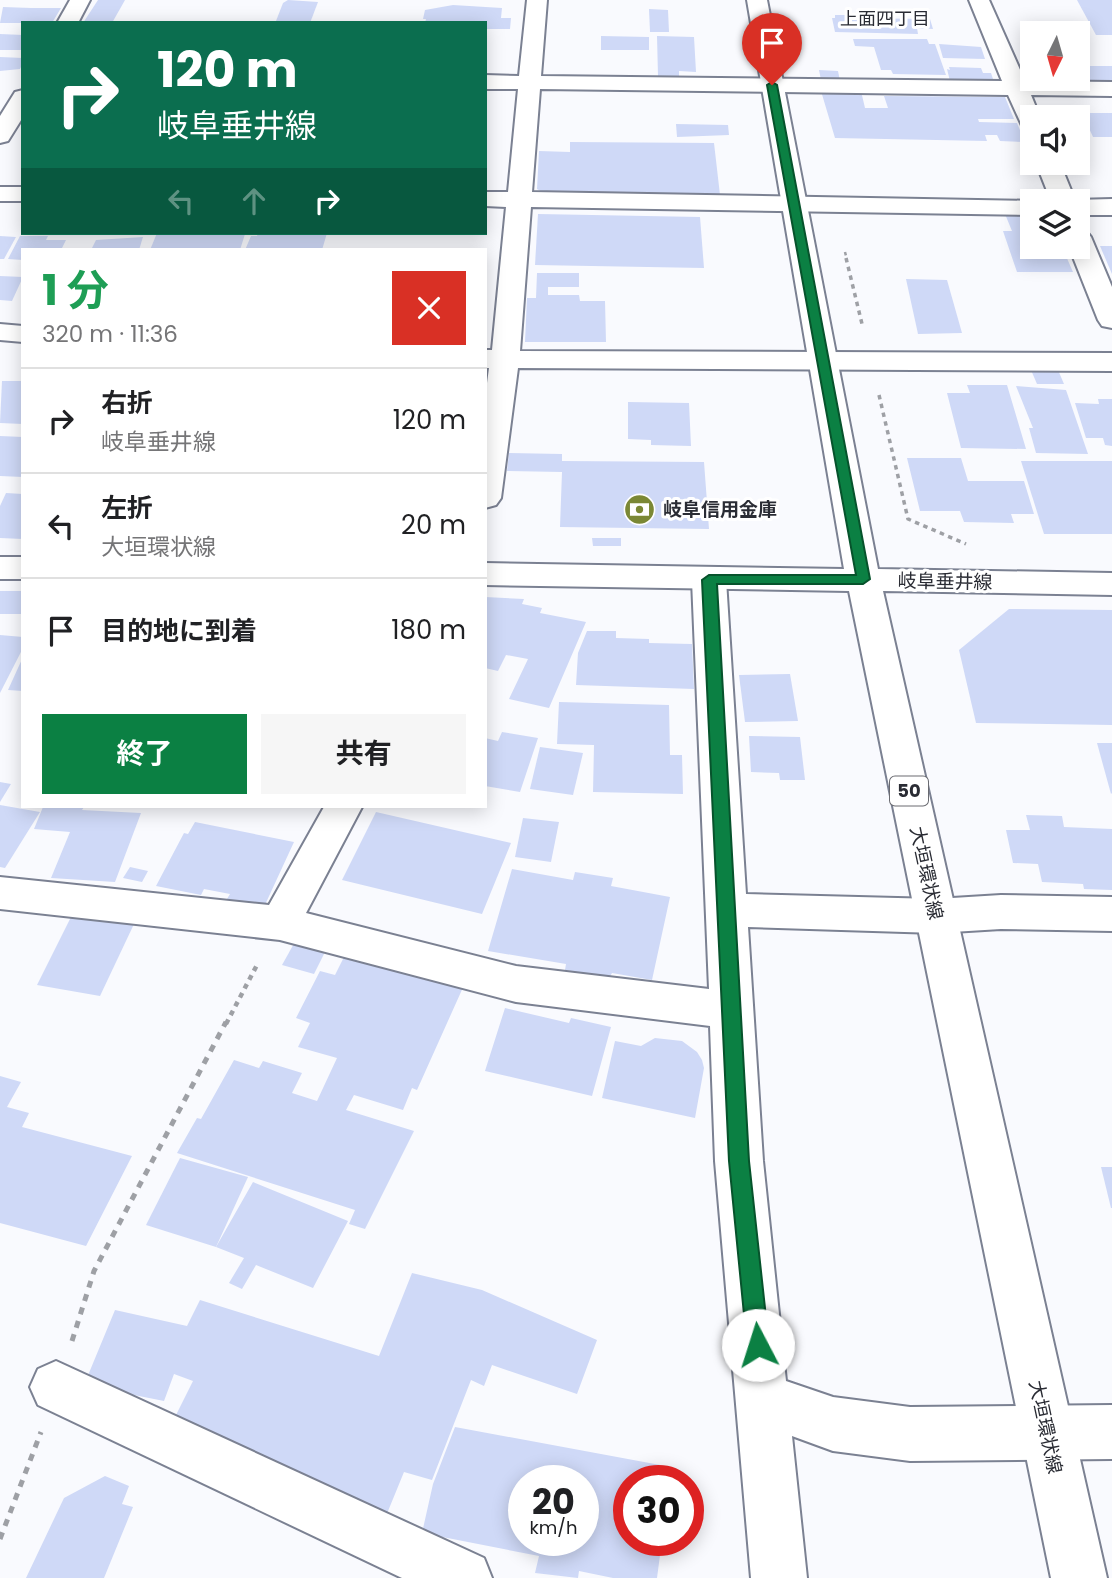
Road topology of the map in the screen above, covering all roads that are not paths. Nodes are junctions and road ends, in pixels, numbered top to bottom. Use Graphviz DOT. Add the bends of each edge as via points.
graph roads {
  1 [pos="80,0"];
  2 [pos="537,0"];
  3 [pos="757,0"];
  4 [pos="979,0"];
  5 [pos="68,21"];
  6 [pos="487,82"];
  7 [pos="530,82"];
  8 [pos="19,84"];
  9 [pos="772,85"];
  10 [pos="1017,88"];
  11 [pos="1112,89"];
  12 [pos="1024,105"];
  13 [pos="0,136"];
  14 [pos="0,194"];
  15 [pos="21,194"];
  16 [pos="487,200"];
  17 [pos="518,200"];
  18 [pos="792,203"];
  19 [pos="1020,207"];
  20 [pos="1090,207"];
  21 [pos="1112,207"];
  22 [pos="1087,259"];
  23 [pos="1112,320"];
  24 [pos="0,332"];
  25 [pos="21,334"];
  26 [pos="821,359"];
  27 [pos="495,360"];
  28 [pos="1112,362"];
  29 [pos="487,470"];
  30 [pos="0,568"];
  31 [pos="21,568"];
  32 [pos="487,574"];
  33 [pos="863,579"];
  34 [pos="709,580"];
  35 [pos="1112,584"];
  36 [pos="342,808"];
  37 [pos="0,893"];
  38 [pos="727,910"];
  39 [pos="1112,914"];
  40 [pos="936,916"];
  41 [pos="280,923"];
  42 [pos="731,1010"];
  43 [pos="57,1387"];
  44 [pos="763,1399"];
  45 [pos="1047,1432"];
  46 [pos="1112,1432"];
  47 [pos="464,1578"];
  48 [pos="779,1578"];
  49 [pos="1079,1578"];
  1 -- 5 [label="street"];
  2 -- 7 [label="street"];
  3 -- 9 [label="street, 大垣環状線 / 50"];
  4 -- 10 [label="street"];
  6 -- 7 [label="street"];
  7 -- 9 [label="street"];
  7 -- 17 [label="street"];
  8 -- 13 [label="street"];
  9 -- 10 [label="street"];
  9 -- 18 [label="street, 大垣環状線 / 50"];
  10 -- 11 [label="street"];
  10 -- 12 [label="street"];
  14 -- 15 [label="street"];
  16 -- 17 [label="street"];
  17 -- 18 [label="street"];
  17 -- 27 [label="street"];
  18 -- 19 [label="street"];
  18 -- 26 [label="street, 大垣環状線 / 50"];
  20 -- 21 [label="street"];
  22 -- 23 [label="street"];
  24 -- 25 [label="street"];
  26 -- 27 [label="street"];
  26 -- 28 [label="street"];
  26 -- 33 [label="street, 大垣環状線 / 50"];
  27 -- 29 [label="street"];
  30 -- 31 [label="street"];
  32 -- 34 [label="street, 岐阜垂井線"];
  33 -- 34 [label="street, 岐阜垂井線"];
  33 -- 35 [label="street, 岐阜垂井線"];
  33 -- 40 [label="street, 大垣環状線 / 50"];
  34 -- 38 [label="street"];
  36 -- 41 [label="street"];
  37 -- 41 [label="street"];
  38 -- 40 [label="street"];
  38 -- 42 [label="street"];
  39 -- 40 [label="street"];
  40 -- 45 [label="street, 大垣環状線 / 50"];
  41 -- 42 [label="street" via="516,984"];
  42 -- 44 [label="street" via="739,1161"];
  43 -- 47 [label="street"];
  44 -- 45 [label="street" via="833,1424 910,1434"];
  44 -- 48 [label="street"];
  45 -- 46 [label="street"];
  45 -- 49 [label="street, 大垣環状線 / 50"];
}
